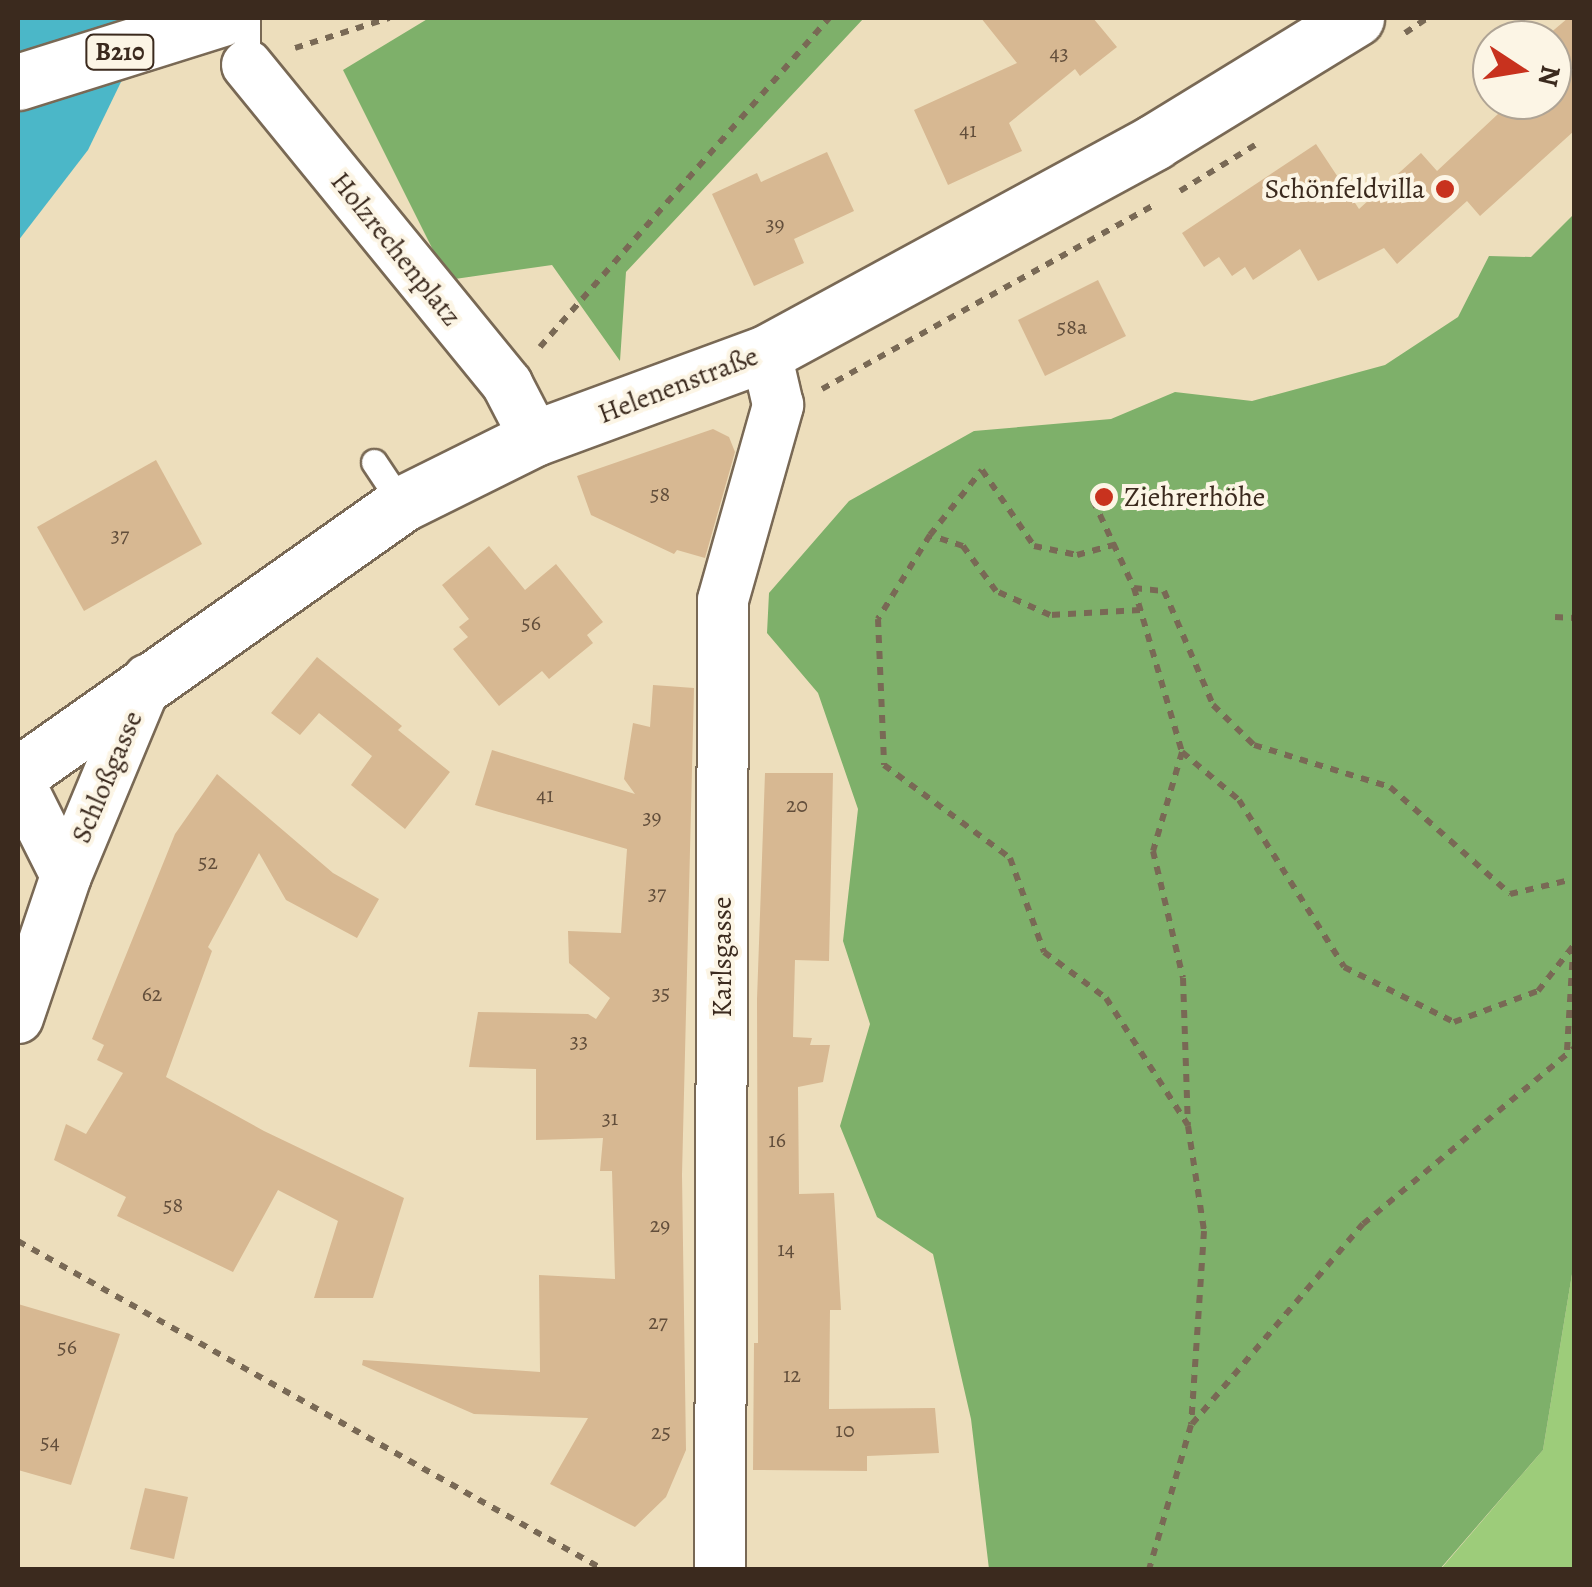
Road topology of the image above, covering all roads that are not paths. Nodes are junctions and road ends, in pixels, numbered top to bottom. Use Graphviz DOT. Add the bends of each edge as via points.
graph roads {
  1 [pos="222,18"];
  2 [pos="1356,18"];
  3 [pos="262,44"];
  4 [pos="18,82"];
  5 [pos="766,353"];
  6 [pos="535,438"];
  7 [pos="148,679"];
  8 [pos="18,778"];
  9 [pos="66,876"];
  10 [pos="18,1018"];
  11 [pos="720,1570"];
  1 -- 4 [label="street, B210"];
  2 -- 5 [label="street, Helenenstraße" via="1154,142"];
  3 -- 6 [label="street, Holzrechenplatz" via="436,298 507,384"];
  5 -- 6 [label="street, Helenenstraße"];
  5 -- 11 [label="street, Karlsgasse" via="778,404 723,600"];
  6 -- 7 [label="street, Helenenstraße" via="388,483"];
  7 -- 8 [label="street, Helenenstraße"];
  7 -- 9 [label="street, Schloßgasse"];
  8 -- 9 [label="street, Schloßgasse"];
  9 -- 10 [label="street, Schloßgasse"];
}
